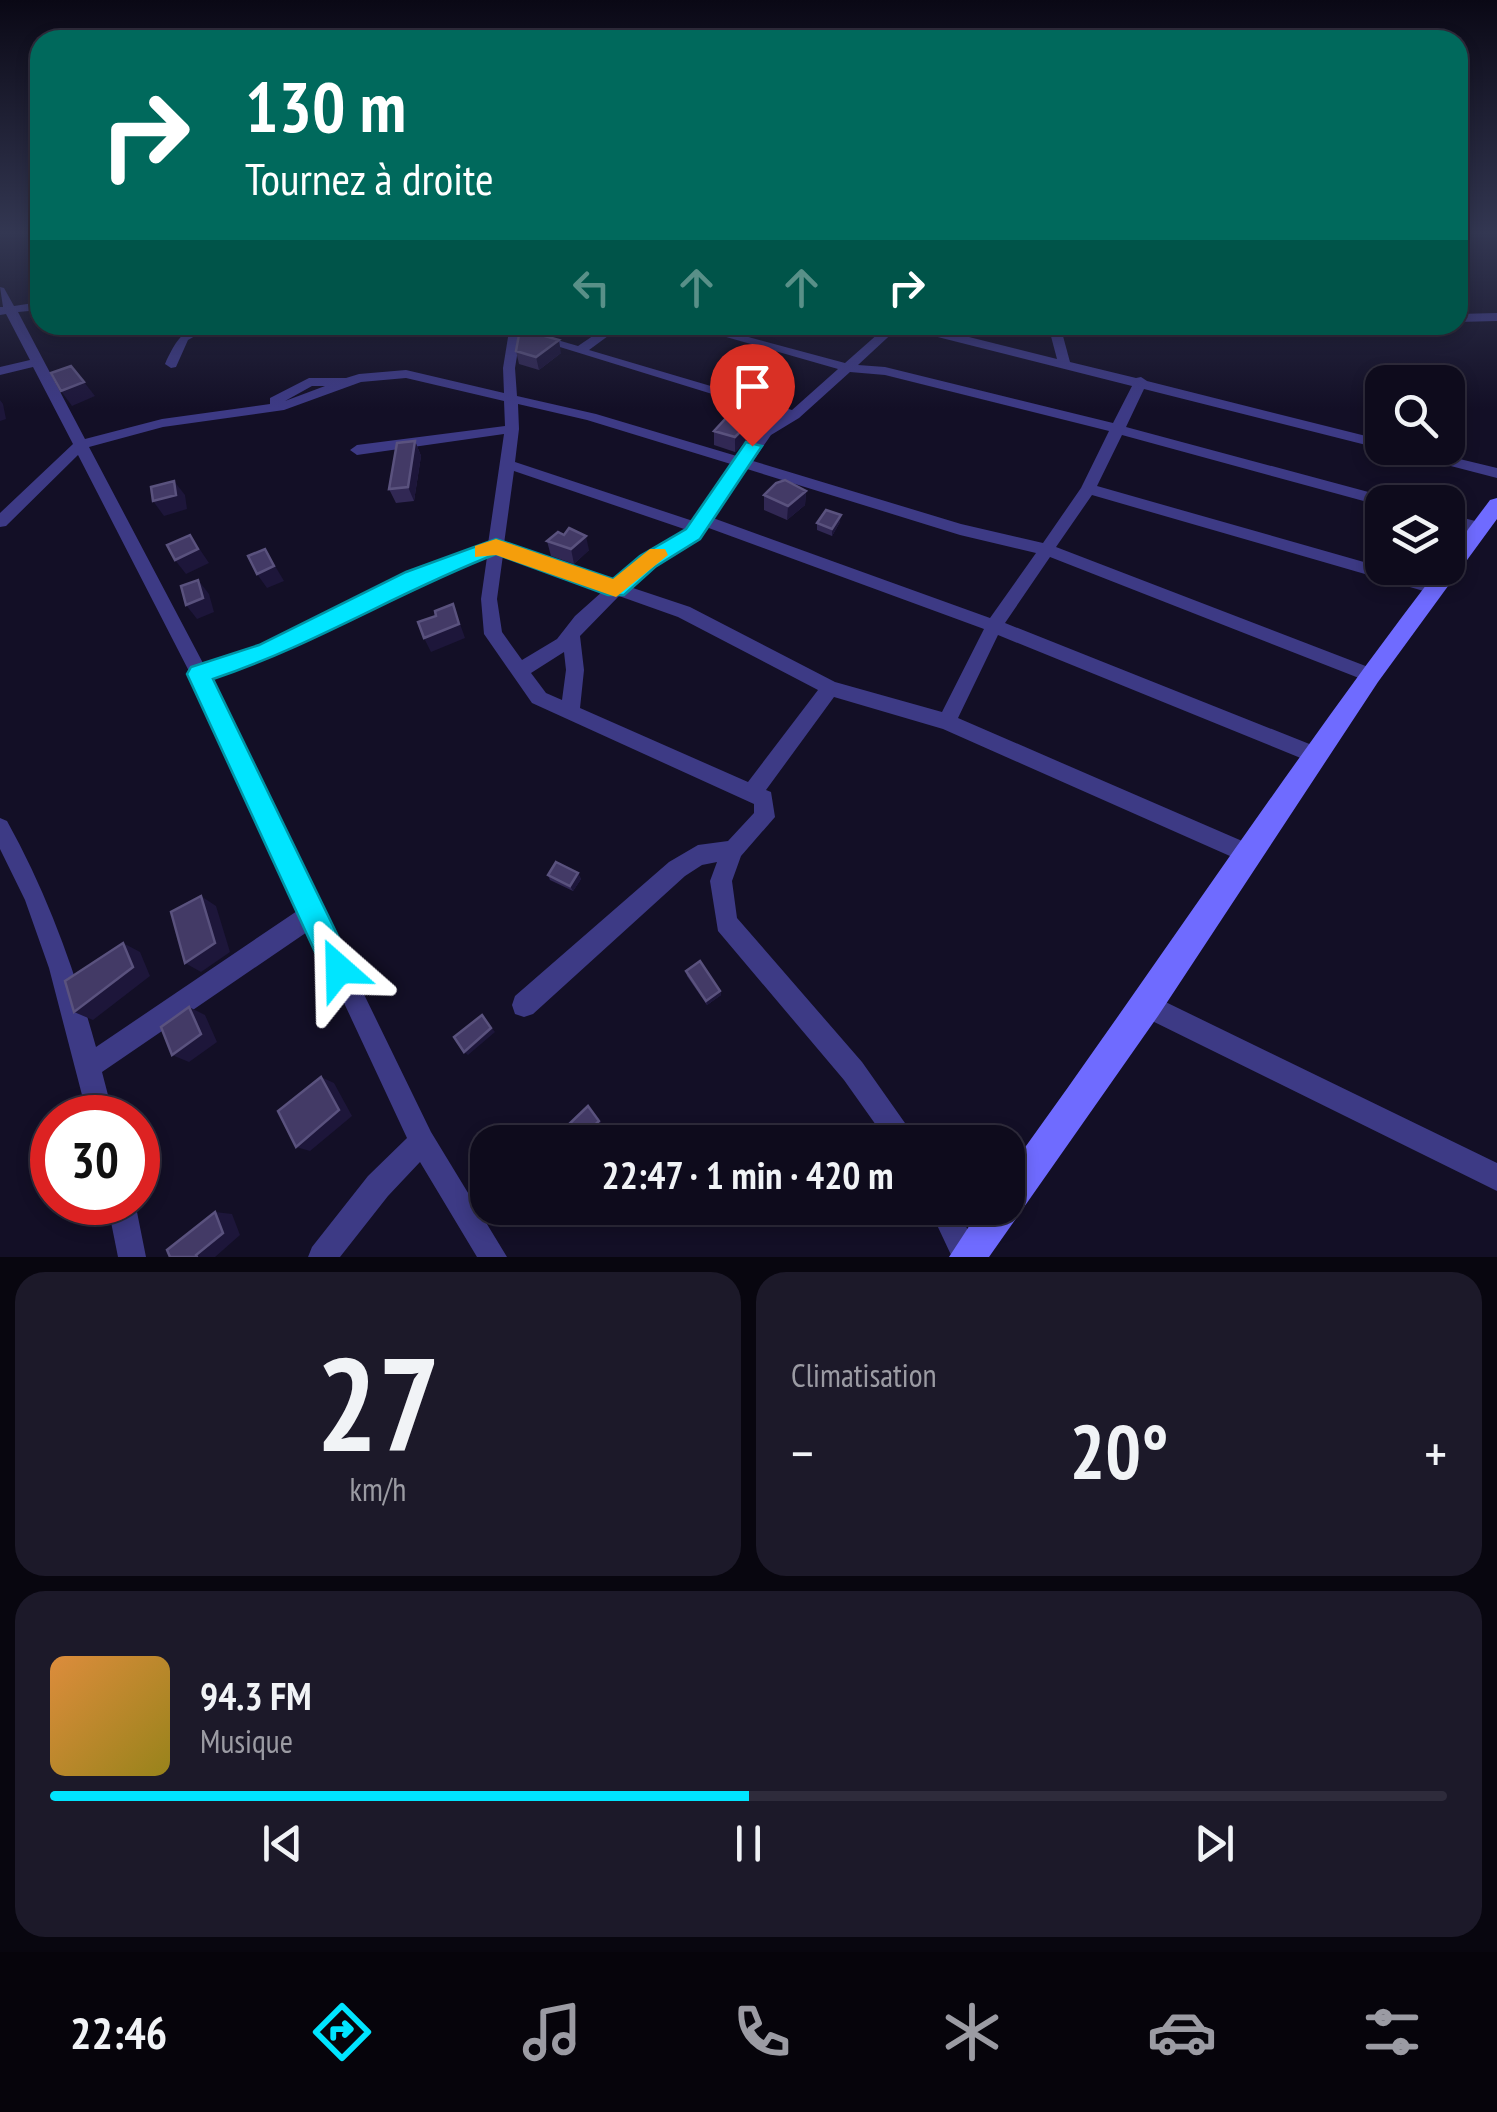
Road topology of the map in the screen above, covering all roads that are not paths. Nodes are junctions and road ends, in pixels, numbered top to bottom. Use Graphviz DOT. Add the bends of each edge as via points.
graph roads {
  1 [pos="3,304"];
  2 [pos="30,305"];
  3 [pos="1497,317"];
  4 [pos="1468,318"];
  5 [pos="190,335"];
  6 [pos="515,335"];
  7 [pos="536,335"];
  8 [pos="602,335"];
  9 [pos="727,335"];
  10 [pos="885,335"];
  11 [pos="950,335"];
  12 [pos="1057,335"];
  13 [pos="580,350"];
  14 [pos="1064,361"];
  15 [pos="37,362"];
  16 [pos="170,364"];
  17 [pos="850,368"];
  18 [pos="0,371"];
  19 [pos="1142,381"];
  20 [pos="512,398"];
  21 [pos="794,416"];
  22 [pos="512,428"];
  23 [pos="1114,430"];
  24 [pos="1365,440"];
  25 [pos="80,445"];
  26 [pos="357,450"];
  27 [pos="742,460"];
  28 [pos="507,464"];
  29 [pos="1465,465"];
  30 [pos="1497,473"];
  31 [pos="1088,489"];
  32 [pos="1365,496"];
  33 [pos="1489,516"];
  34 [pos="0,522"];
  35 [pos="698,523"];
  36 [pos="496,546"];
  37 [pos="1044,549"];
  38 [pos="1434,588"];
  39 [pos="616,589"];
  40 [pos="994,626"];
  41 [pos="570,636"];
  42 [pos="519,671"];
  43 [pos="199,674"];
  44 [pos="1370,675"];
  45 [pos="830,688"];
  46 [pos="570,712"];
  47 [pos="947,722"];
  48 [pos="1315,755"];
  49 [pos="752,792"];
  50 [pos="0,828"];
  51 [pos="733,850"];
  52 [pos="1248,854"];
  53 [pos="313,914"];
  54 [pos="524,1005"];
  55 [pos="1147,1005"];
  56 [pos="89,1066"];
  57 [pos="96,1095"];
  58 [pos="892,1125"];
  59 [pos="422,1142"];
  60 [pos="1025,1176"];
  61 [pos="1497,1177"];
  62 [pos="125,1225"];
  63 [pos="951,1225"];
  64 [pos="990,1225"];
  65 [pos="132,1257"];
  66 [pos="322,1257"];
  67 [pos="493,1257"];
  68 [pos="967,1257"];
  1 -- 2 [label="street"];
  1 -- 15 [label="street"];
  3 -- 4 [label="street"];
  5 -- 16 [label="street"];
  6 -- 20 [label="street"];
  7 -- 13 [label="street"];
  8 -- 13 [label="street"];
  9 -- 17 [label="street"];
  10 -- 17 [label="street"];
  11 -- 14 [label="street"];
  12 -- 14 [label="street"];
  13 -- 21 [label="street"];
  14 -- 19 [label="street"];
  15 -- 18 [label="street"];
  15 -- 25 [label="street"];
  17 -- 21 [label="street"];
  17 -- 23 [label="street"];
  19 -- 23 [label="street"];
  19 -- 24 [label="street"];
  20 -- 22 [label="street"];
  20 -- 25 [label="street" via="406,374 344,382 310,400"];
  20 -- 27 [label="street"];
  21 -- 27 [label="street" via="766,432"];
  22 -- 26 [label="street"];
  22 -- 28 [label="street"];
  23 -- 31 [label="street"];
  23 -- 32 [label="street"];
  25 -- 34 [label="street"];
  25 -- 43 [label="street"];
  27 -- 35 [label="street"];
  27 -- 37 [label="street"];
  28 -- 35 [label="street"];
  28 -- 36 [label="street"];
  29 -- 30 [label="street"];
  31 -- 37 [label="street"];
  31 -- 38 [label="street"];
  33 -- 38 [label="street"];
  35 -- 39 [label="street" via="680,544 647,561"];
  35 -- 40 [label="street"];
  36 -- 39 [label="street"];
  36 -- 42 [label="street" via="489,599 493,634"];
  36 -- 43 [label="street" via="414,577 266,652"];
  37 -- 40 [label="street"];
  37 -- 44 [label="street"];
  38 -- 44 [label="street"];
  39 -- 41 [label="street"];
  39 -- 45 [label="street" via="684,612"];
  40 -- 47 [label="street"];
  40 -- 48 [label="street"];
  41 -- 42 [label="street"];
  41 -- 46 [label="street"];
  42 -- 46 [label="street" via="539,698"];
  43 -- 53 [label="street"];
  44 -- 48 [label="street"];
  45 -- 47 [label="street"];
  45 -- 49 [label="street"];
  46 -- 49 [label="street"];
  47 -- 52 [label="street"];
  48 -- 52 [label="street"];
  49 -- 51 [label="street" via="764,799 764,817"];
  50 -- 56 [label="street" via="33,884"];
  51 -- 54 [label="street" via="698,856 676,869"];
  51 -- 58 [label="street" via="721,882 726,922"];
  52 -- 55 [label="street"];
  53 -- 56 [label="street"];
  53 -- 59 [label="street"];
  55 -- 60 [label="street"];
  55 -- 61 [label="street"];
  56 -- 57 [label="street"];
  59 -- 66 [label="street"];
  59 -- 67 [label="street"];
  62 -- 65 [label="street"];
  63 -- 68 [label="street"];
  64 -- 68 [label="street"];
}
